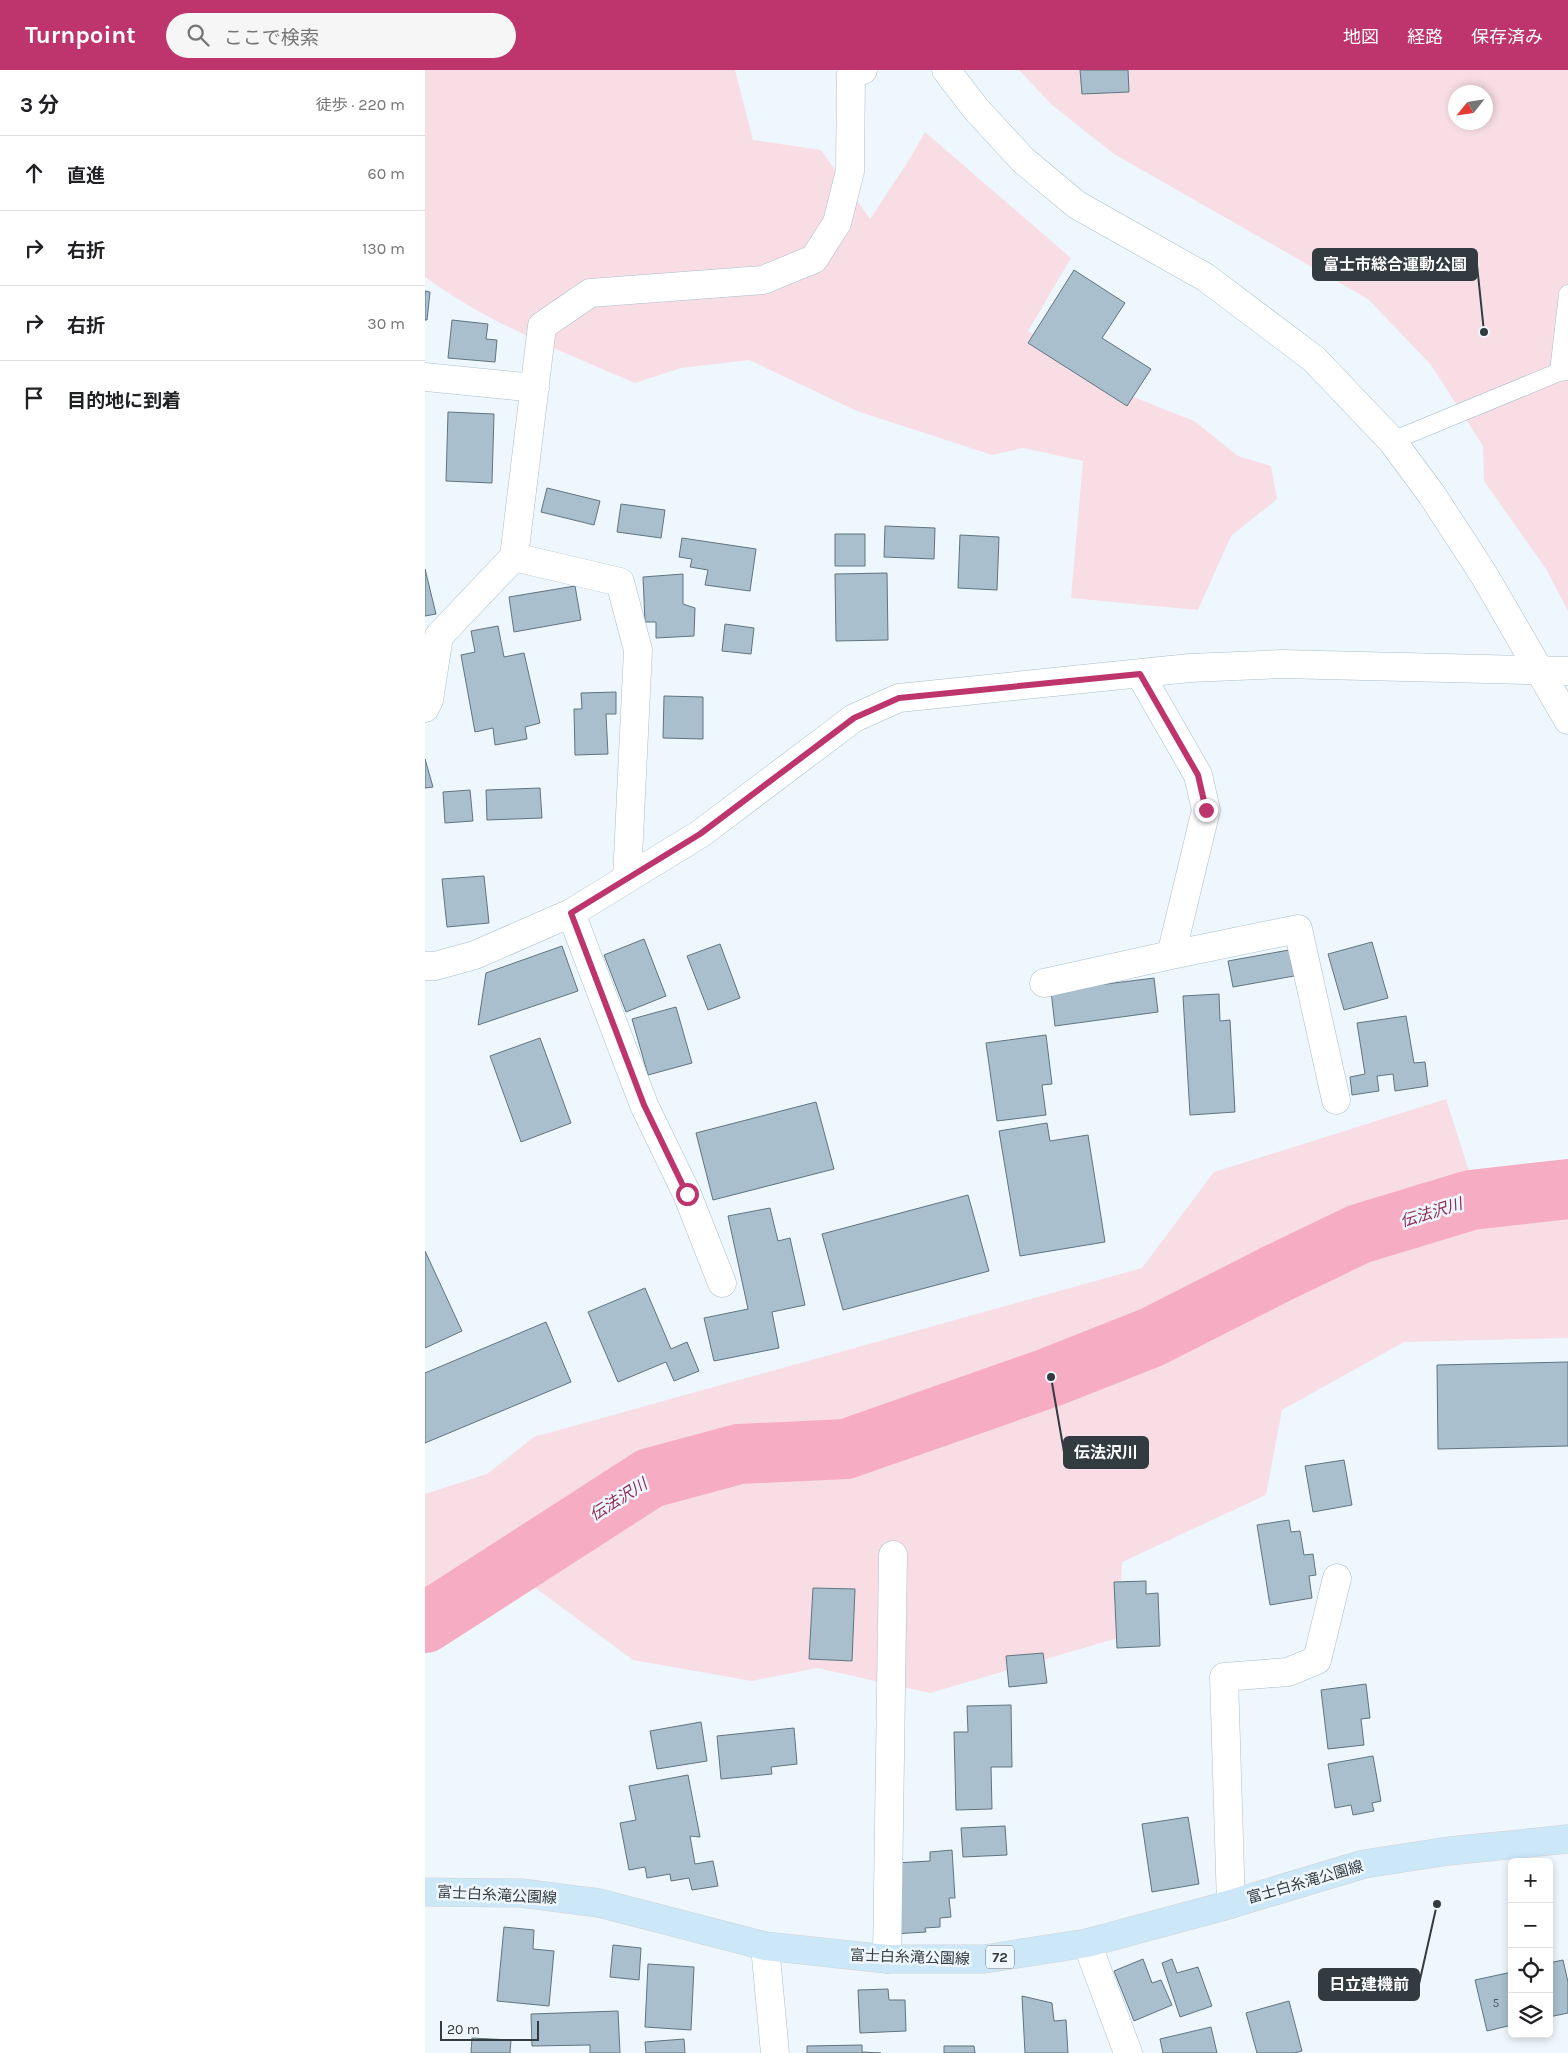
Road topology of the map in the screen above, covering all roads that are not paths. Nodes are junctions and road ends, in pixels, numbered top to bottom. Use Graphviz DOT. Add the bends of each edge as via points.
graph roads {
  1 [pos="863,70"];
  2 [pos="946,70"];
  3 [pos="1567,295"];
  4 [pos="1564,371"];
  5 [pos="425,377"];
  6 [pos="535,388"];
  7 [pos="1392,441"];
  8 [pos="514,557"];
  9 [pos="1538,671"];
  10 [pos="1568,671"];
  11 [pos="1140,674"];
  12 [pos="425,708"];
  13 [pos="1568,720"];
  14 [pos="627,878"];
  15 [pos="571,913"];
  16 [pos="1171,954"];
  17 [pos="425,966"];
  18 [pos="1045,983"];
  19 [pos="1336,1100"];
  20 [pos="722,1283"];
  21 [pos="893,1554"];
  22 [pos="1337,1578"];
  23 [pos="1568,1839"];
  24 [pos="425,1892"];
  25 [pos="1231,1904"];
  26 [pos="1087,1943"];
  27 [pos="765,1946"];
  28 [pos="887,1959"];
  29 [pos="775,2053"];
  30 [pos="1128,2053"];
  1 -- 6 [label="street" via="851,74 850,171 837,223 814,259 763,280 590,293 542,326"];
  2 -- 7 [label="street" via="1023,160 1077,205 1205,277 1314,359"];
  3 -- 4 [label="lane"];
  4 -- 7 [label="lane"];
  5 -- 6 [label="street"];
  6 -- 8 [label="street"];
  7 -- 9 [label="street" via="1433,495 1484,575"];
  8 -- 12 [label="street" via="439,636"];
  8 -- 14 [label="street" via="620,582 638,650"];
  9 -- 10 [label="street"];
  9 -- 11 [label="street" via="1282,664"];
  9 -- 13 [label="street"];
  11 -- 14 [label="street" via="899,698 854,718 700,834"];
  11 -- 16 [label="street" via="1198,775 1206,810"];
  14 -- 15 [label="street"];
  15 -- 17 [label="street" via="475,955"];
  15 -- 20 [label="street" via="644,1105 687,1194"];
  16 -- 18 [label="street"];
  16 -- 19 [label="street" via="1298,929"];
  21 -- 28 [label="street"];
  22 -- 25 [label="street" via="1317,1660 1288,1672 1225,1677"];
  23 -- 25 [label="main road, 富士白糸滝公園線 / 72" via="1449,1851 1364,1864"];
  24 -- 27 [label="main road, 富士白糸滝公園線 / 72" via="521,1893 599,1903"];
  25 -- 26 [label="main road, 富士白糸滝公園線 / 72"];
  26 -- 28 [label="main road, 富士白糸滝公園線 / 72" via="984,1959"];
  26 -- 30 [label="street"];
  27 -- 28 [label="main road, 富士白糸滝公園線 / 72"];
  27 -- 29 [label="street"];
}
